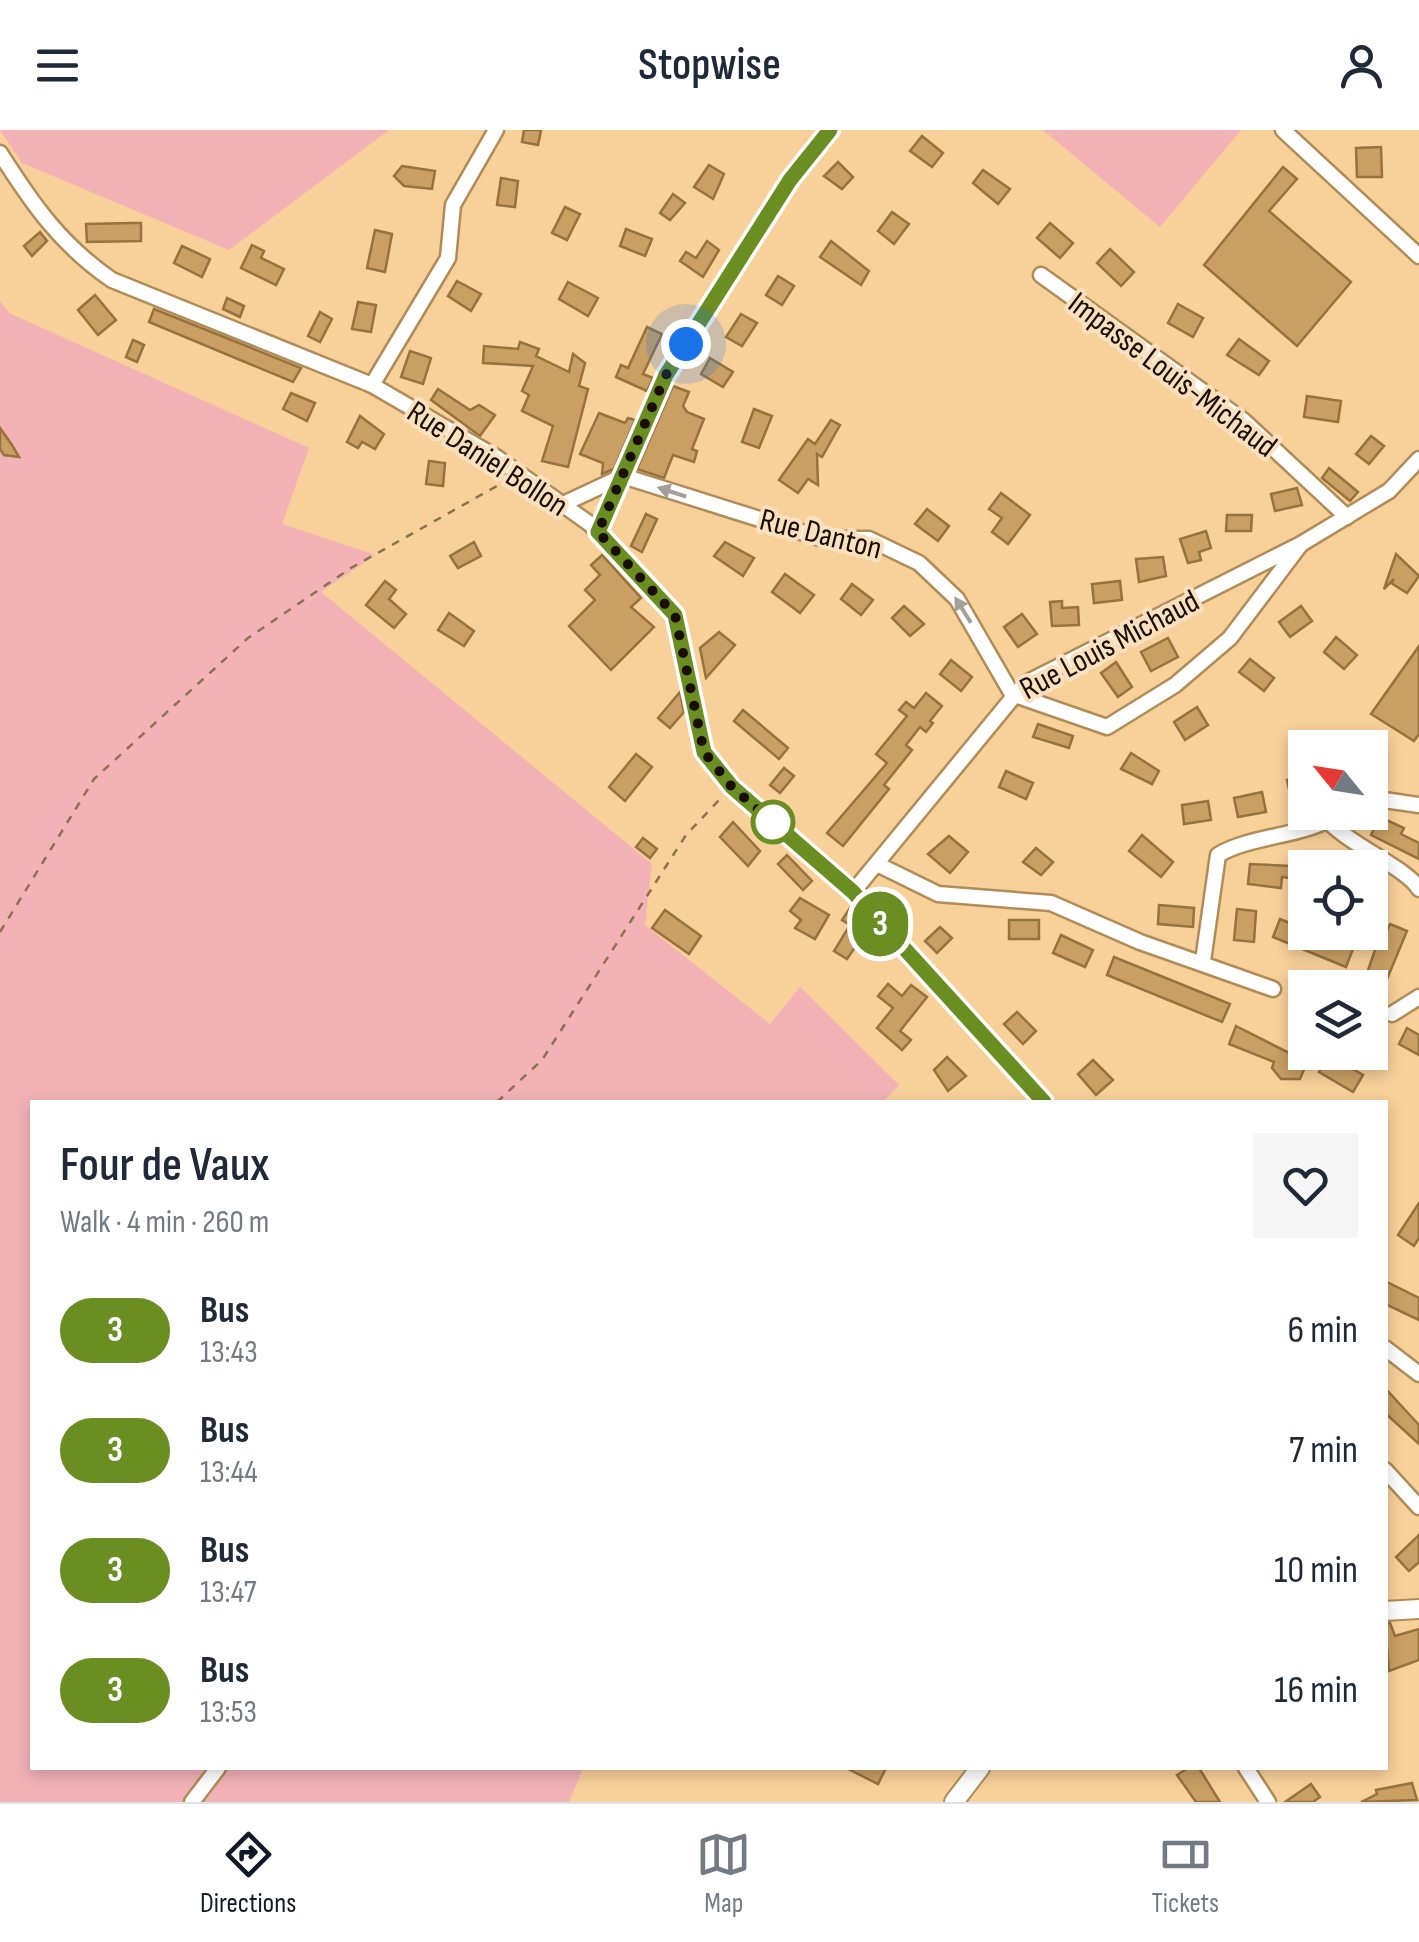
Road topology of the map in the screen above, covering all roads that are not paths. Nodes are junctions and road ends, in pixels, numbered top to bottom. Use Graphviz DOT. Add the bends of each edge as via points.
graph roads {
  1 [pos="496,130"];
  2 [pos="830,130"];
  3 [pos="1283,130"];
  4 [pos="1307,130"];
  5 [pos="1300,148"];
  6 [pos="0,153"];
  7 [pos="1419,256"];
  8 [pos="1041,274"];
  9 [pos="372,384"];
  10 [pos="1419,459"];
  11 [pos="623,476"];
  12 [pos="563,504"];
  13 [pos="1347,517"];
  14 [pos="598,532"];
  15 [pos="1301,544"];
  16 [pos="1012,694"];
  17 [pos="1388,801"];
  18 [pos="1419,806"];
  19 [pos="1288,829"];
  20 [pos="1346,830"];
  21 [pos="879,865"];
  22 [pos="1419,889"];
  23 [pos="853,892"];
  24 [pos="1203,961"];
  25 [pos="1273,989"];
  26 [pos="1419,997"];
  27 [pos="1392,1014"];
  28 [pos="1042,1100"];
  29 [pos="1388,1350"];
  30 [pos="1419,1374"];
  31 [pos="1388,1473"];
  32 [pos="1419,1507"];
  33 [pos="1416,1608"];
  34 [pos="1388,1611"];
  35 [pos="216,1770"];
  36 [pos="978,1770"];
  37 [pos="1247,1770"];
  38 [pos="192,1802"];
  39 [pos="954,1802"];
  40 [pos="1268,1802"];
  1 -- 9 [label="street" via="453,205 448,258"];
  2 -- 11 [label="street" via="790,180 666,375"];
  3 -- 5 [label="street"];
  4 -- 5 [label="street"];
  5 -- 7 [label="street"];
  6 -- 9 [label="street, Rue Daniel Bollon" via="43,221 112,280"];
  8 -- 13 [label="street, Impasse Louis-Michaud" via="1244,421"];
  9 -- 12 [label="street, Rue Daniel Bollon"];
  10 -- 13 [label="street, Rue Louis Michaud" via="1390,490"];
  11 -- 12 [label="street"];
  11 -- 14 [label="street"];
  16 -- 11 [label="street, Rue Danton, one-way" via="956,599 919,563 870,539 823,539"];
  12 -- 14 [label="street, Rue Daniel Bollon"];
  13 -- 15 [label="street, Rue Louis Michaud"];
  14 -- 23 [label="street, Rue Daniel Bollon" via="675,615 704,752 732,787"];
  15 -- 16 [label="street, Rue Louis Michaud"];
  15 -- 16 [label="street" via="1230,638 1175,685 1107,726"];
  16 -- 21 [label="street, Rue Louis Michaud"];
  17 -- 18 [label="street"];
  19 -- 24 [label="street" via="1218,856"];
  20 -- 22 [label="street" via="1366,853 1406,874"];
  21 -- 23 [label="street, Rue Louis Michaud"];
  21 -- 24 [label="street" via="938,894 1051,903"];
  23 -- 28 [label="street, Rue Daniel Bollon"];
  24 -- 25 [label="street"];
  26 -- 27 [label="street"];
  29 -- 30 [label="street"];
  31 -- 32 [label="street"];
  33 -- 34 [label="main road"];
  35 -- 38 [label="street"];
  36 -- 39 [label="main road"];
  37 -- 40 [label="street"];
}
